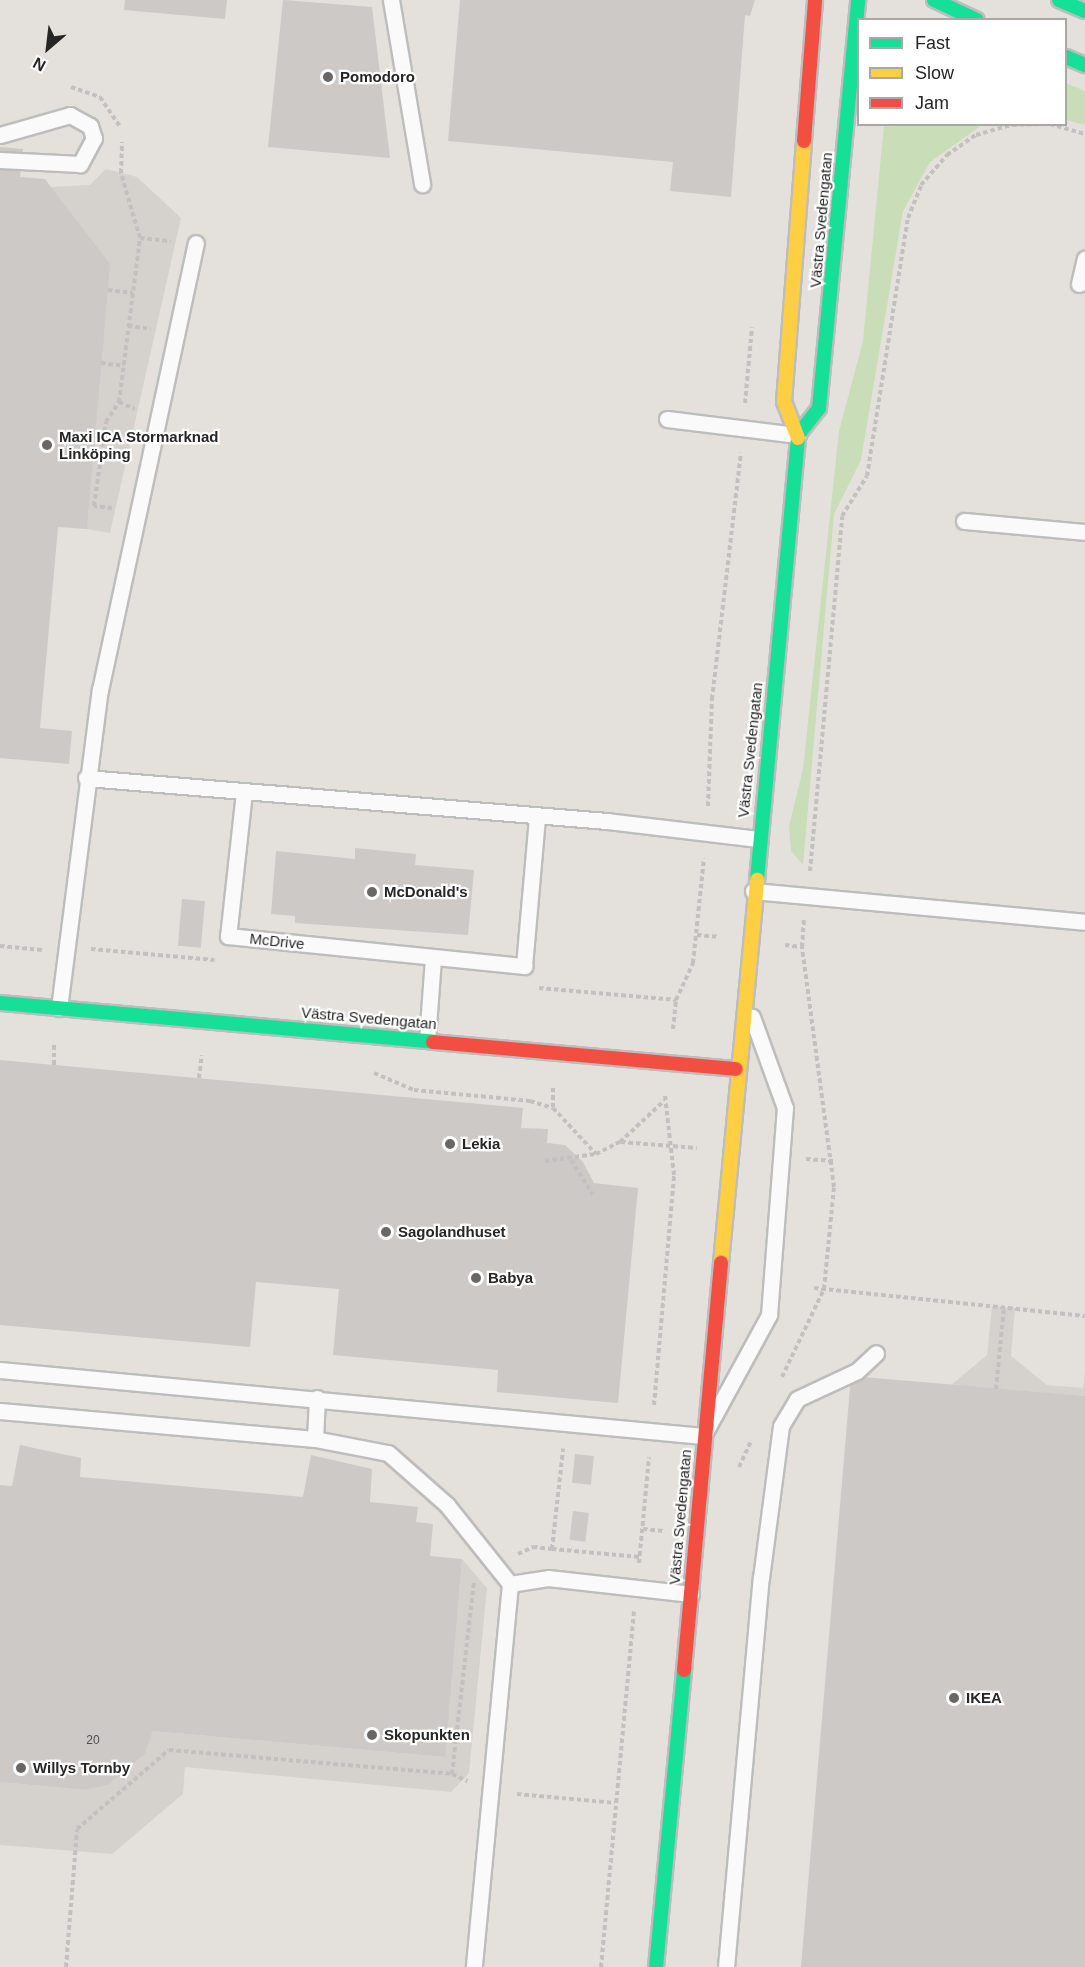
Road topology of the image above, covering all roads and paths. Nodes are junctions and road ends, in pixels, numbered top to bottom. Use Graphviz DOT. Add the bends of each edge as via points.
graph roads {
  1 [pos="391,0"];
  2 [pos="816,0"];
  3 [pos="858,0"];
  4 [pos="934,0"];
  5 [pos="1059,0"];
  6 [pos="1085,11"];
  7 [pos="974,18"];
  8 [pos="1067,58"];
  9 [pos="1085,65"];
  10 [pos="857,93"];
  11 [pos="848,109"];
  12 [pos="1005,126"];
  13 [pos="1057,126"];
  14 [pos="1085,134"];
  15 [pos="0,135"];
  16 [pos="0,160"];
  17 [pos="121,173"];
  18 [pos="422,184"];
  19 [pos="196,243"];
  20 [pos="1085,259"];
  21 [pos="1079,284"];
  22 [pos="108,290"];
  23 [pos="133,293"];
  24 [pos="753,315"];
  25 [pos="101,363"];
  26 [pos="124,366"];
  27 [pos="667,419"];
  28 [pos="743,429"];
  29 [pos="798,435"];
  30 [pos="137,511"];
  31 [pos="964,521"];
  32 [pos="1085,532"];
  33 [pos="86,778"];
  34 [pos="244,792"];
  35 [pos="537,817"];
  36 [pos="706,833"];
  37 [pos="757,839"];
  38 [pos="753,891"];
  39 [pos="806,896"];
  40 [pos="1085,922"];
  41 [pos="433,958"];
  42 [pos="744,992"];
  43 [pos="0,1003"];
  44 [pos="59,1008"];
  45 [pos="54,1037"];
  46 [pos="427,1040"];
  47 [pos="202,1050"];
  48 [pos="669,1062"];
  49 [pos="54,1065"];
  50 [pos="368,1069"];
  51 [pos="736,1069"];
  52 [pos="199,1078"];
  53 [pos="553,1082"];
  54 [pos="553,1108"];
  55 [pos="620,1142"];
  56 [pos="596,1154"];
  57 [pos="571,1160"];
  58 [pos="545,1161"];
  59 [pos="593,1195"];
  60 [pos="814,1288"];
  61 [pos="824,1289"];
  62 [pos="1004,1307"];
  63 [pos="1085,1316"];
  64 [pos="876,1353"];
  65 [pos="0,1370"];
  66 [pos="776,1389"];
  67 [pos="996,1389"];
  68 [pos="317,1398"];
  69 [pos="0,1411"];
  70 [pos="566,1422"];
  71 [pos="756,1429"];
  72 [pos="651,1431"];
  73 [pos="703,1436"];
  74 [pos="315,1439"];
  75 [pos="736,1478"];
  76 [pos="552,1549"];
  77 [pos="640,1557"];
  78 [pos="492,1566"];
  79 [pos="510,1584"];
  80 [pos="637,1587"];
  81 [pos="691,1594"];
  82 [pos="452,1774"];
  83 [pos="491,1792"];
  84 [pos="615,1803"];
  85 [pos="66,1967"];
  86 [pos="474,1967"];
  87 [pos="601,1967"];
  88 [pos="656,1967"];
  89 [pos="726,1967"];
  1 -- 18 [label="lane"];
  2 -- 29 [label="street, Västra Svedengatan" via="784,402"];
  3 -- 11 [label="street, Västra Svedengatan"];
  4 -- 7 [label="street"];
  5 -- 6 [label="street"];
  8 -- 9 [label="street"];
  10 -- 11 [label="street"];
  11 -- 29 [label="street, Västra Svedengatan" via="819,408"];
  12 -- 39 [label="path" via="976,135 947,155 921,185 908,218 867,476 842,516"];
  13 -- 14 [label="path"];
  15 -- 16 [label="lane" via="70,115 90,126 94,138 80,164"];
  17 -- 23 [label="path" via="140,238"];
  19 -- 30 [label="lane"];
  20 -- 21 [label="lane"];
  22 -- 23 [label="path"];
  23 -- 26 [label="path"];
  24 -- 28 [label="path"];
  25 -- 26 [label="path"];
  26 -- 30 [label="path" via="119,402 106,422 94,506"];
  27 -- 28 [label="lane"];
  28 -- 29 [label="lane"];
  28 -- 36 [label="path" via="711,699"];
  29 -- 37 [label="street, Västra Svedengatan"];
  30 -- 33 [label="lane"];
  31 -- 32 [label="lane"];
  33 -- 34 [label="lane"];
  33 -- 44 [label="lane"];
  34 -- 35 [label="lane"];
  34 -- 41 [label="lane, McDrive" via="228,936"];
  35 -- 36 [label="lane"];
  35 -- 41 [label="lane" via="524,966"];
  36 -- 37 [label="lane"];
  36 -- 48 [label="path" via="693,963 676,1000"];
  37 -- 38 [label="street, Västra Svedengatan"];
  38 -- 39 [label="lane"];
  38 -- 42 [label="street, Västra Svedengatan"];
  39 -- 40 [label="lane"];
  39 -- 61 [label="path" via="802,947 834,1187"];
  41 -- 46 [label="lane"];
  42 -- 51 [label="street, Västra Svedengatan"];
  42 -- 73 [label="lane" via="785,1108 769,1315"];
  43 -- 44 [label="street, Västra Svedengatan"];
  44 -- 46 [label="street, Västra Svedengatan"];
  45 -- 49 [label="path"];
  46 -- 48 [label="street, Västra Svedengatan"];
  47 -- 52 [label="path"];
  48 -- 51 [label="street, Västra Svedengatan"];
  48 -- 72 [label="path" via="664,1101 675,1146 674,1175"];
  50 -- 54 [label="path" via="414,1090 530,1101"];
  51 -- 73 [label="street, Västra Svedengatan"];
  53 -- 54 [label="path"];
  54 -- 56 [label="path"];
  55 -- 56 [label="path"];
  56 -- 57 [label="path"];
  57 -- 58 [label="path"];
  57 -- 59 [label="path"];
  60 -- 61 [label="path"];
  61 -- 62 [label="path"];
  61 -- 66 [label="path"];
  62 -- 63 [label="path"];
  62 -- 67 [label="path"];
  64 -- 89 [label="lane" via="857,1371 797,1399 781,1426 761,1578"];
  65 -- 68 [label="lane"];
  68 -- 70 [label="lane"];
  68 -- 74 [label="lane"];
  69 -- 74 [label="lane"];
  70 -- 72 [label="lane"];
  70 -- 76 [label="path"];
  71 -- 75 [label="path"];
  72 -- 73 [label="lane"];
  72 -- 77 [label="path"];
  73 -- 81 [label="street, Västra Svedengatan"];
  74 -- 78 [label="lane" via="388,1453 447,1505"];
  76 -- 77 [label="path"];
  76 -- 78 [label="path" via="533,1547"];
  77 -- 80 [label="path"];
  78 -- 79 [label="lane"];
  78 -- 82 [label="path" via="475,1574"];
  79 -- 80 [label="lane" via="548,1578"];
  79 -- 83 [label="lane"];
  80 -- 81 [label="lane"];
  80 -- 84 [label="path"];
  81 -- 88 [label="street, Västra Svedengatan"];
  82 -- 83 [label="path"];
  82 -- 85 [label="path" via="169,1750 77,1829"];
  83 -- 84 [label="path"];
  83 -- 86 [label="lane"];
  84 -- 87 [label="path"];
}
